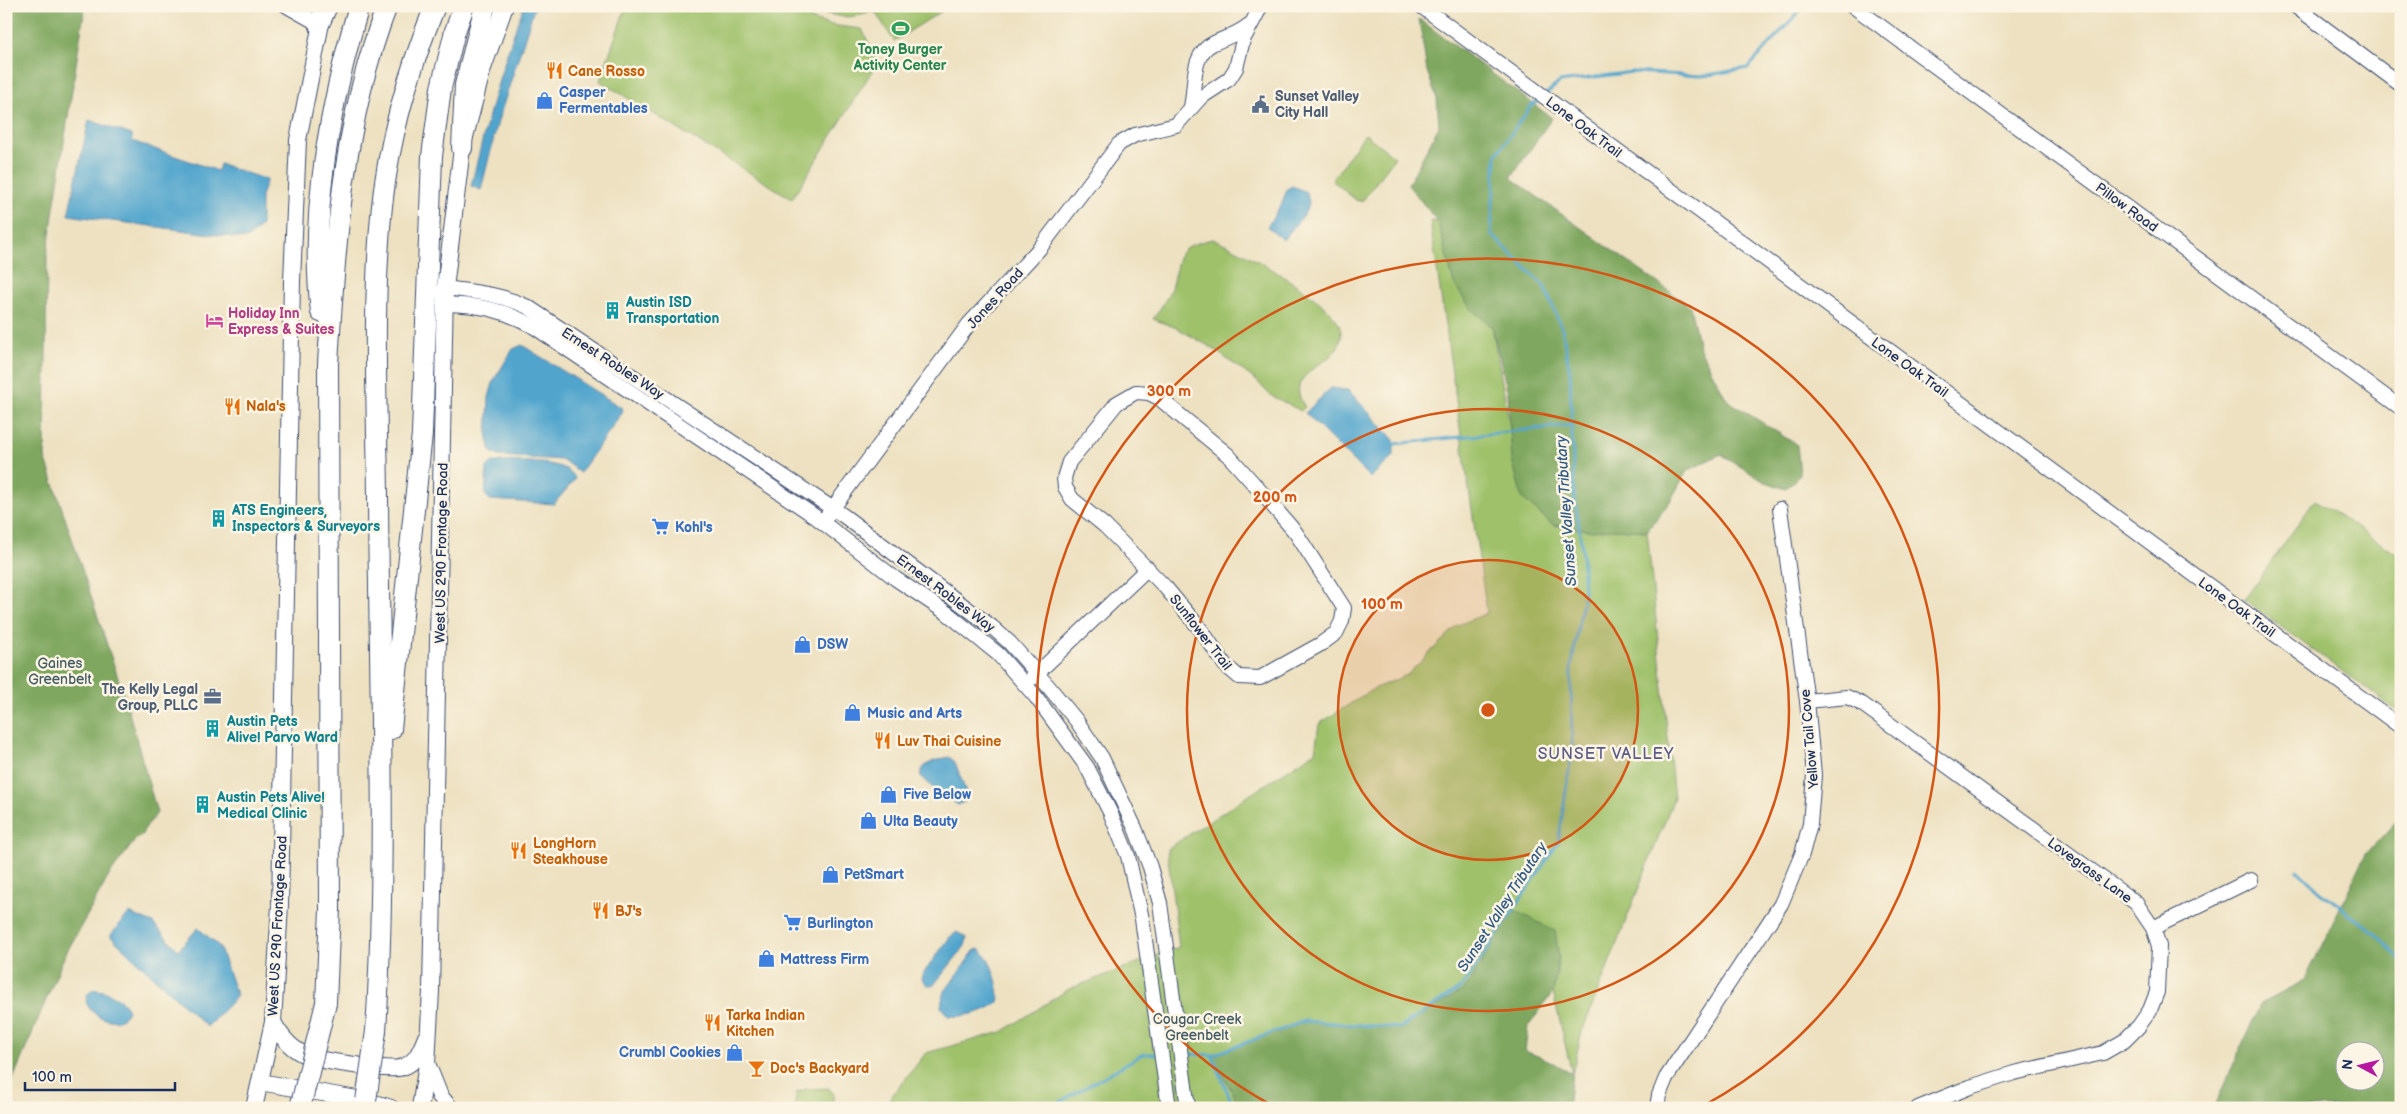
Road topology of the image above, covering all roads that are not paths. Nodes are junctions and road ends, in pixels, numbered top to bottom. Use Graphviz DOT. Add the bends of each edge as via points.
graph roads {
  1 [pos="287,6"];
  2 [pos="359,6"];
  3 [pos="387,6"];
  4 [pos="435,6"];
  5 [pos="464,6"];
  6 [pos="484,6"];
  7 [pos="506,6"];
  8 [pos="1261,6"];
  9 [pos="1421,6"];
  10 [pos="1853,6"];
  11 [pos="2295,6"];
  12 [pos="324,12"];
  13 [pos="1255,19"];
  14 [pos="2401,85"];
  15 [pos="1191,107"];
  16 [pos="462,148"];
  17 [pos="445,296"];
  18 [pos="328,364"];
  19 [pos="2401,408"];
  20 [pos="708,426"];
  21 [pos="700,439"];
  22 [pos="785,478"];
  23 [pos="776,490"];
  24 [pos="832,509"];
  25 [pos="1780,510"];
  26 [pos="822,522"];
  27 [pos="1148,568"];
  28 [pos="1036,674"];
  29 [pos="1025,684"];
  30 [pos="1807,701"];
  31 [pos="2401,727"];
  32 [pos="380,808"];
  33 [pos="2251,880"];
  34 [pos="2153,928"];
  35 [pos="326,1003"];
  36 [pos="273,1022"];
  37 [pos="429,1029"];
  38 [pos="427,1064"];
  39 [pos="260,1082"];
  40 [pos="254,1108"];
  41 [pos="300,1108"];
  42 [pos="315,1108"];
  43 [pos="365,1108"];
  44 [pos="391,1108"];
  45 [pos="420,1108"];
  46 [pos="450,1108"];
  47 [pos="1169,1108"];
  48 [pos="1188,1108"];
  49 [pos="1657,1108"];
  50 [pos="1918,1108"];
  1 -- 12 [label="street"];
  2 -- 18 [label="highway" via="331,114 324,169 319,292"];
  3 -- 18 [label="highway" via="352,130 340,199"];
  4 -- 32 [label="highway" via="410,72 394,135 382,204 376,295"];
  5 -- 32 [label="highway" via="441,88 432,156 422,434"];
  6 -- 16 [label="highway" via="465,85"];
  7 -- 16 [label="main road, West US 290 Frontage Road" via="483,68"];
  8 -- 13 [label="street, Jones Road"];
  9 -- 31 [label="street, Lone Oak Trail"];
  10 -- 19 [label="street, Pillow Road"];
  11 -- 14 [label="street"];
  12 -- 36 [label="main road, West US 290 Frontage Road" via="298,140 296,172 280,905"];
  13 -- 15 [label="street, Jones Road" via="1243,40 1234,73"];
  13 -- 15 [label="street, Jones Road" via="1240,33 1209,46 1200,55"];
  15 -- 24 [label="street, Jones Road" via="1176,125 1134,135 1119,144 1040,248 969,324"];
  16 -- 17 [label="main road, West US 290 Frontage Road"];
  17 -- 20 [label="street, Ernest Robles Way" via="491,294 528,307"];
  17 -- 21 [label="street, Ernest Robles Way" via="510,314 533,326"];
  17 -- 37 [label="main road, West US 290 Frontage Road"];
  18 -- 35 [label="highway" via="330,909"];
  20 -- 21 [label="street"];
  20 -- 22 [label="street, Ernest Robles Way"];
  21 -- 23 [label="street, Ernest Robles Way"];
  22 -- 23 [label="street"];
  22 -- 24 [label="street, Ernest Robles Way"];
  23 -- 26 [label="street, Ernest Robles Way"];
  24 -- 26 [label="street, Jones Road"];
  24 -- 28 [label="street, Ernest Robles Way" via="992,627"];
  25 -- 30 [label="street, Yellow Tail Cove"];
  26 -- 29 [label="street, Ernest Robles Way" via="896,579 947,613 998,654"];
  27 -- 27 [label="street, Sunflower Trail" via="1202,631 1225,666 1239,677 1265,676 1321,644 1336,633 1342,621 1344,608 1340,598 1296,533 1261,492 1194,425 1154,395 1136,392 1117,403 1069,462 1064,478 1072,499"];
  27 -- 28 [label="street"];
  28 -- 29 [label="street"];
  28 -- 48 [label="street, Ernest Robles Way" via="1094,746 1135,828 1160,903"];
  29 -- 47 [label="street, Ernest Robles Way" via="1087,767 1128,856 1139,902"];
  30 -- 34 [label="street, Lovegrass Lane" via="1847,697 1862,704 2136,903"];
  30 -- 49 [label="street, Yellow Tail Cove" via="1814,797 1802,854 1781,904 1666,1078"];
  32 -- 43 [label="highway, bridge" via="381,954 376,1031"];
  33 -- 34 [label="street"];
  34 -- 50 [label="street, Lovegrass Lane" via="2159,946 2157,992 2150,1010 2124,1040 2103,1053 1970,1087"];
  35 -- 41 [label="highway, bridge"];
  35 -- 42 [label="highway, bridge" via="325,1041"];
  36 -- 37 [label="main road" via="281,1037 308,1056 386,1069 403,1067 418,1056"];
  36 -- 39 [label="main road, West US 290 Frontage Road"];
  37 -- 38 [label="main road, West US 290 Frontage Road"];
  38 -- 45 [label="main road, West US 290 Frontage Road"];
  38 -- 46 [label="main road" via="440,1096"];
  39 -- 40 [label="main road, West US 290 Frontage Road"];
  39 -- 44 [label="main road"];
}
